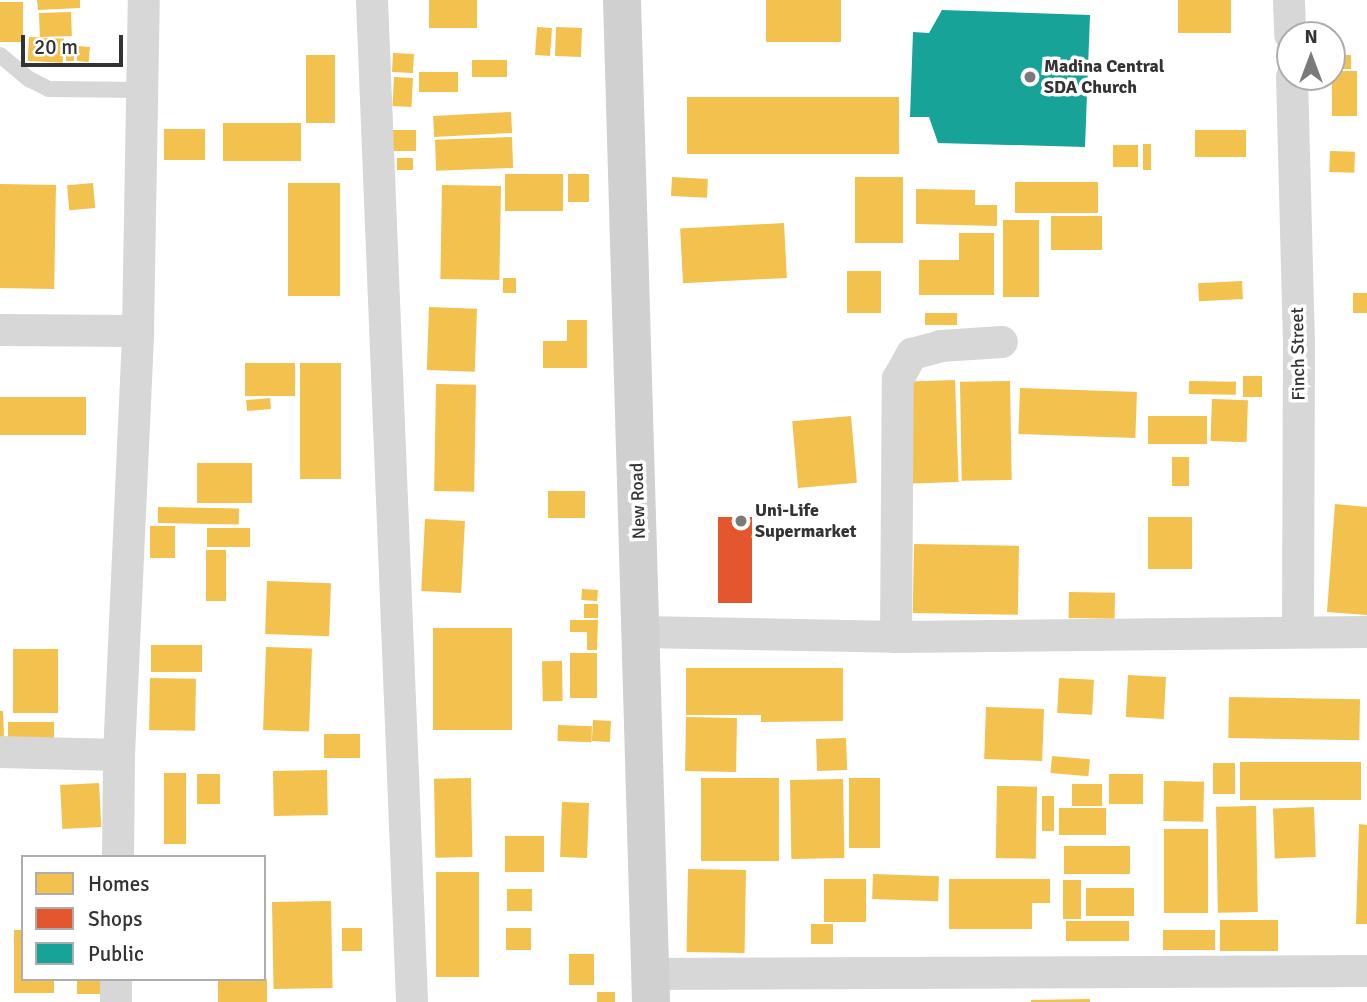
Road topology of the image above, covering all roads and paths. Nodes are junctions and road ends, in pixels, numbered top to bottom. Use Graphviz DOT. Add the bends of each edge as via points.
graph roads {
  1 [pos="144,0"];
  2 [pos="372,0"];
  3 [pos="622,0"];
  4 [pos="1289,0"];
  5 [pos="1290,21"];
  6 [pos="0,55"];
  7 [pos="144,90"];
  8 [pos="1292,91"];
  9 [pos="0,330"];
  10 [pos="138,331"];
  11 [pos="1002,342"];
  12 [pos="1298,631"];
  13 [pos="642,632"];
  14 [pos="1367,632"];
  15 [pos="896,637"];
  16 [pos="0,752"];
  17 [pos="119,755"];
  18 [pos="118,855"];
  19 [pos="1367,971"];
  20 [pos="116,981"];
  21 [pos="650,988"];
  22 [pos="116,1002"];
  23 [pos="412,1002"];
  1 -- 7 [label="street"];
  2 -- 23 [label="street"];
  3 -- 13 [label="street, New Road"];
  4 -- 5 [label="street"];
  6 -- 7 [label="lane" via="49,89"];
  7 -- 10 [label="street"];
  8 -- 12 [label="street, Finch Street" via="1299,340"];
  9 -- 10 [label="street"];
  10 -- 17 [label="street"];
  11 -- 15 [label="street" via="941,346 912,354 898,379"];
  12 -- 14 [label="street"];
  12 -- 15 [label="street"];
  13 -- 15 [label="street"];
  13 -- 21 [label="street, New Road"];
  16 -- 17 [label="street"];
  17 -- 18 [label="street"];
  19 -- 21 [label="street"];
  20 -- 22 [label="street"];
}
